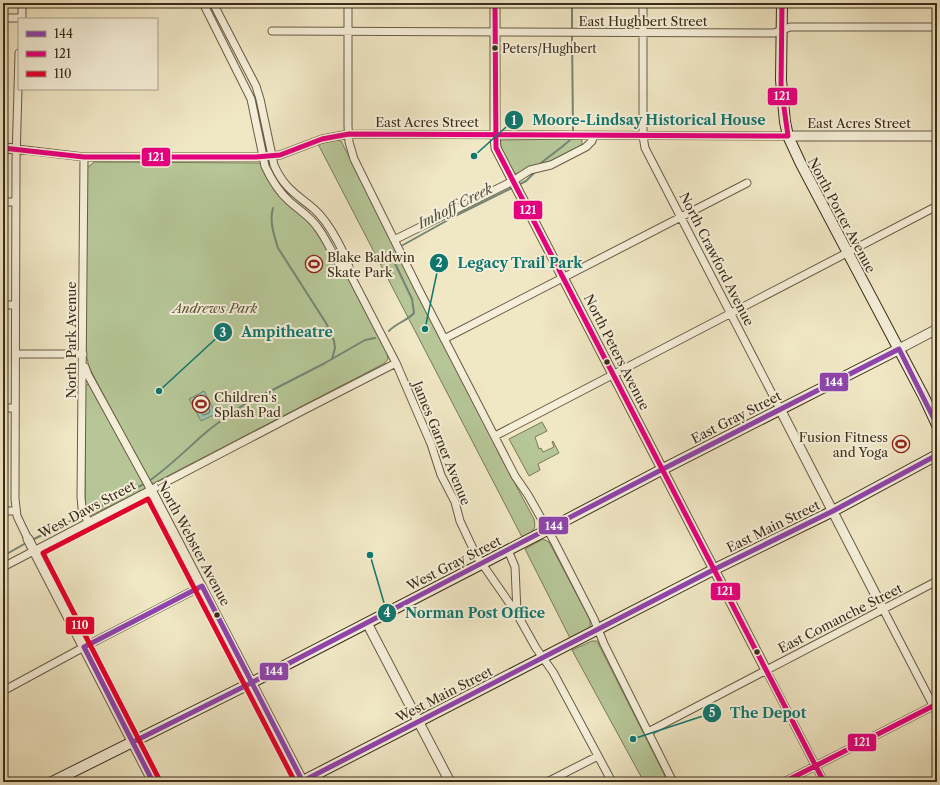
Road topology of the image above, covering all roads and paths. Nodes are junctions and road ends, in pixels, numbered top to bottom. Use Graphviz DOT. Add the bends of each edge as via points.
graph roads {
  1 [pos="22,3"];
  2 [pos="203,3"];
  3 [pos="213,3"];
  4 [pos="348,3"];
  5 [pos="495,3"];
  6 [pos="643,3"];
  7 [pos="782,3"];
  8 [pos="3,18"];
  9 [pos="22,18"];
  10 [pos="937,27"];
  11 [pos="782,30"];
  12 [pos="272,31"];
  13 [pos="348,31"];
  14 [pos="495,32"];
  15 [pos="643,33"];
  16 [pos="18,90"];
  17 [pos="349,134"];
  18 [pos="495,135"];
  19 [pos="594,135"];
  20 [pos="643,136"];
  21 [pos="788,136"];
  22 [pos="937,136"];
  23 [pos="3,148"];
  24 [pos="17,149"];
  25 [pos="263,156"];
  26 [pos="272,156"];
  27 [pos="84,158"];
  28 [pos="747,183"];
  29 [pos="515,185"];
  30 [pos="3,202"];
  31 [pos="16,202"];
  32 [pos="937,206"];
  33 [pos="681,217"];
  34 [pos="394,240"];
  35 [pos="848,253"];
  36 [pos="351,276"];
  37 [pos="563,278"];
  38 [pos="3,305"];
  39 [pos="15,305"];
  40 [pos="730,313"];
  41 [pos="937,329"];
  42 [pos="444,339"];
  43 [pos="899,349"];
  44 [pos="16,354"];
  45 [pos="83,357"];
  46 [pos="396,363"];
  47 [pos="613,374"];
  48 [pos="3,408"];
  49 [pos="15,408"];
  50 [pos="780,409"];
  51 [pos="937,425"];
  52 [pos="495,436"];
  53 [pos="937,455"];
  54 [pos="663,469"];
  55 [pos="151,490"];
  56 [pos="3,511"];
  57 [pos="15,511"];
  58 [pos="833,511"];
  59 [pos="88,522"];
  60 [pos="547,530"];
  61 [pos="31,544"];
  62 [pos="508,550"];
  63 [pos="481,563"];
  64 [pos="3,567"];
  65 [pos="714,570"];
  66 [pos="937,581"];
  67 [pos="202,586"];
  68 [pos="883,609"];
  69 [pos="517,614"];
  70 [pos="366,623"];
  71 [pos="598,630"];
  72 [pos="84,647"];
  73 [pos="543,658"];
  74 [pos="766,670"];
  75 [pos="251,683"];
  76 [pos="3,691"];
  77 [pos="936,708"];
  78 [pos="419,722"];
  79 [pos="648,732"];
  80 [pos="132,742"];
  81 [pos="598,756"];
  82 [pos="816,766"];
  83 [pos="52,782"];
  84 [pos="153,782"];
  85 [pos="302,782"];
  86 [pos="450,782"];
  87 [pos="547,782"];
  88 [pos="612,782"];
  89 [pos="673,782"];
  90 [pos="784,782"];
  91 [pos="824,782"];
  1 -- 9 [label="street"];
  2 -- 25 [label="street, James Garner Avenue" via="251,99"];
  3 -- 26 [label="street, James Garner Avenue" via="256,86"];
  4 -- 13 [label="street"];
  5 -- 14 [label="street, North Peters Avenue"];
  6 -- 15 [label="street, North Crawford Avenue"];
  7 -- 11 [label="main road, North Porter Avenue"];
  8 -- 9 [label="street"];
  10 -- 11 [label="street, East Hughbert Street" via="790,27"];
  11 -- 15 [label="street, East Hughbert Street" via="774,33"];
  11 -- 21 [label="main road, North Porter Avenue" via="782,94"];
  12 -- 13 [label="street, East Hughbert Street"];
  13 -- 14 [label="street, East Hughbert Street"];
  13 -- 17 [label="street"];
  14 -- 15 [label="street, East Hughbert Street"];
  14 -- 18 [label="street, North Peters Avenue"];
  15 -- 20 [label="street, North Crawford Avenue"];
  16 -- 24 [label="street"];
  17 -- 18 [label="street, East Acres Street"];
  17 -- 26 [label="street, East Acres Street" via="322,139"];
  17 -- 34 [label="street" via="354,159"];
  18 -- 19 [label="street, East Acres Street"];
  18 -- 29 [label="street, North Peters Avenue" via="496,148"];
  19 -- 20 [label="street, East Acres Street"];
  19 -- 29 [label="street" via="586,146 551,165 530,170"];
  20 -- 21 [label="street, East Acres Street"];
  20 -- 33 [label="street, North Crawford Avenue" via="648,154"];
  21 -- 22 [label="street, East Acres Street"];
  21 -- 35 [label="main road, North Porter Avenue"];
  23 -- 24 [label="street"];
  24 -- 27 [label="street, East Acres Street"];
  24 -- 31 [label="street"];
  25 -- 26 [label="street, East Acres Street"];
  25 -- 27 [label="street, East Acres Street"];
  25 -- 36 [label="street, James Garner Avenue" via="274,184 319,228 341,266"];
  26 -- 36 [label="street, James Garner Avenue" via="277,173 284,183 326,222 347,262"];
  27 -- 45 [label="street, North Park Avenue"];
  28 -- 33 [label="street"];
  29 -- 34 [label="street"];
  29 -- 37 [label="street, North Peters Avenue"];
  30 -- 31 [label="street"];
  31 -- 39 [label="street"];
  32 -- 35 [label="street"];
  33 -- 37 [label="street"];
  33 -- 40 [label="street, North Crawford Avenue"];
  34 -- 42 [label="street"];
  35 -- 40 [label="street"];
  35 -- 43 [label="main road, North Porter Avenue"];
  36 -- 46 [label="street, James Garner Avenue"];
  37 -- 42 [label="street"];
  37 -- 47 [label="street, North Peters Avenue"];
  38 -- 39 [label="street"];
  39 -- 44 [label="street"];
  40 -- 47 [label="street"];
  40 -- 50 [label="street, North Crawford Avenue"];
  41 -- 43 [label="street, East Gray Street"];
  42 -- 52 [label="street"];
  43 -- 50 [label="main road, East Gray Street"];
  43 -- 51 [label="main road, North Porter Avenue"];
  44 -- 45 [label="street"];
  44 -- 49 [label="street"];
  45 -- 55 [label="street, North Webster Avenue" via="88,375"];
  45 -- 59 [label="street, North Park Avenue" via="81,497 82,508"];
  46 -- 55 [label="street, West Daws Street"];
  46 -- 63 [label="street, James Garner Avenue" via="434,449 441,475 455,502 460,521"];
  47 -- 52 [label="street"];
  47 -- 54 [label="street, North Peters Avenue"];
  48 -- 49 [label="street"];
  49 -- 57 [label="street"];
  50 -- 54 [label="main road, East Gray Street"];
  50 -- 58 [label="street, North Crawford Avenue"];
  52 -- 60 [label="street"];
  53 -- 58 [label="main road, East Main Street"];
  54 -- 60 [label="main road, East Gray Street"];
  54 -- 65 [label="street, North Peters Avenue"];
  55 -- 59 [label="street, West Daws Street"];
  55 -- 67 [label="street, North Webster Avenue"];
  56 -- 57 [label="street"];
  57 -- 61 [label="street"];
  58 -- 65 [label="main road, East Main Street"];
  58 -- 68 [label="street, North Crawford Avenue"];
  59 -- 61 [label="street, West Daws Street"];
  60 -- 62 [label="main road, West Gray Street"];
  60 -- 71 [label="street"];
  61 -- 64 [label="street, West Daws Street"];
  61 -- 72 [label="street"];
  62 -- 63 [label="main road, West Gray Street"];
  62 -- 69 [label="street, James Garner Avenue" via="515,567"];
  63 -- 69 [label="street, James Garner Avenue"];
  63 -- 70 [label="main road, West Gray Street"];
  65 -- 71 [label="main road, East Main Street"];
  65 -- 74 [label="street, North Peters Avenue"];
  66 -- 68 [label="street, East Comanche Street"];
  67 -- 72 [label="street"];
  67 -- 75 [label="street, North Webster Avenue"];
  68 -- 74 [label="street, East Comanche Street"];
  68 -- 77 [label="street"];
  69 -- 73 [label="street, James Garner Avenue"];
  70 -- 75 [label="main road, West Gray Street"];
  70 -- 78 [label="street"];
  71 -- 73 [label="main road, West Main Street"];
  71 -- 79 [label="street"];
  72 -- 76 [label="street"];
  72 -- 80 [label="street"];
  73 -- 78 [label="main road, West Main Street"];
  73 -- 81 [label="street, James Garner Avenue"];
  74 -- 79 [label="street, East Comanche Street"];
  74 -- 82 [label="street"];
  75 -- 80 [label="main road, West Gray Street"];
  75 -- 85 [label="street, North Webster Avenue"];
  77 -- 82 [label="street"];
  78 -- 85 [label="main road, West Main Street"];
  78 -- 86 [label="street"];
  79 -- 89 [label="street"];
  80 -- 83 [label="main road, West Gray Street"];
  80 -- 84 [label="street"];
  81 -- 87 [label="street"];
  81 -- 88 [label="street, James Garner Avenue"];
  82 -- 90 [label="street"];
  82 -- 91 [label="street"];
}
